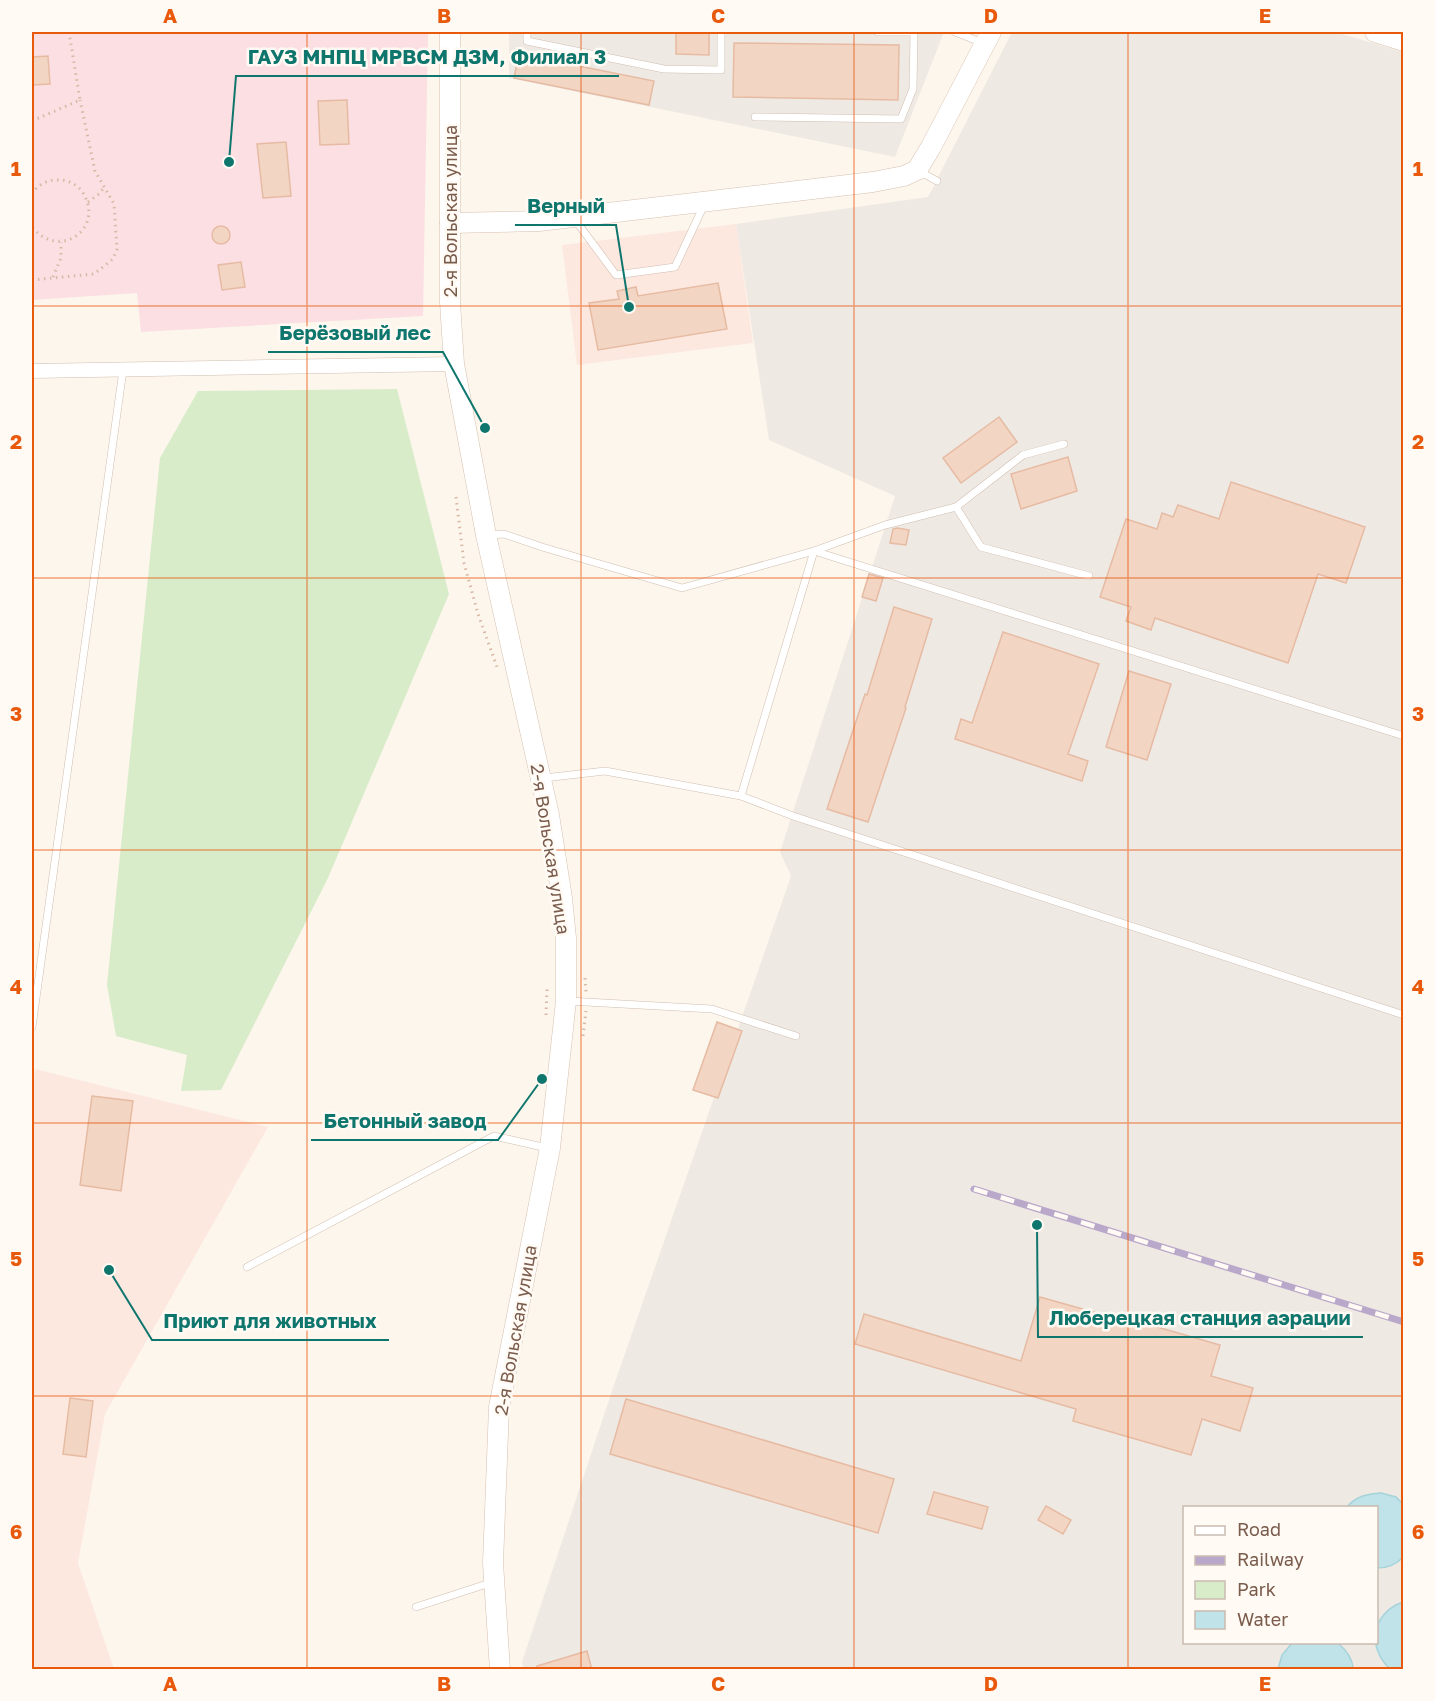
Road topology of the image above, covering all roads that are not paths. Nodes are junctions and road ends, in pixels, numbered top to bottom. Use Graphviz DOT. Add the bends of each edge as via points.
graph roads {
  1 [pos="450,32"];
  2 [pos="527,32"];
  3 [pos="721,32"];
  4 [pos="878,32"];
  5 [pos="914,32"];
  6 [pos="955,32"];
  7 [pos="1375,32"];
  8 [pos="988,37"];
  9 [pos="1404,40"];
  10 [pos="755,117"];
  11 [pos="917,170"];
  12 [pos="937,181"];
  13 [pos="706,202"];
  14 [pos="573,217"];
  15 [pos="450,223"];
  16 [pos="454,364"];
  17 [pos="123,369"];
  18 [pos="32,370"];
  19 [pos="1064,444"];
  20 [pos="956,507"];
  21 [pos="486,535"];
  22 [pos="814,551"];
  23 [pos="1089,576"];
  24 [pos="1404,736"];
  25 [pos="541,778"];
  26 [pos="741,796"];
  27 [pos="566,1001"];
  28 [pos="1404,1015"];
  29 [pos="32,1027"];
  30 [pos="796,1036"];
  31 [pos="550,1148"];
  32 [pos="247,1266"];
  33 [pos="495,1582"];
  34 [pos="416,1607"];
  35 [pos="500,1670"];
  1 -- 15 [label="main road, 2-я Вольская улица"];
  2 -- 3 [label="lane" via="527,41 652,67 721,70"];
  4 -- 5 [label="lane"];
  5 -- 10 [label="lane" via="913,89 901,119"];
  6 -- 8 [label="lane"];
  7 -- 9 [label="main road"];
  8 -- 11 [label="main road"];
  11 -- 12 [label="lane"];
  11 -- 13 [label="main road" via="873,182"];
  13 -- 14 [label="main road"];
  13 -- 14 [label="lane" via="675,267 616,275"];
  14 -- 15 [label="main road"];
  15 -- 16 [label="main road, 2-я Вольская улица"];
  16 -- 17 [label="street"];
  16 -- 21 [label="main road, 2-я Вольская улица"];
  17 -- 18 [label="street"];
  17 -- 29 [label="lane"];
  19 -- 20 [label="lane" via="1023,455"];
  20 -- 22 [label="lane" via="885,525"];
  20 -- 23 [label="lane" via="981,547"];
  21 -- 22 [label="lane" via="504,534 682,588"];
  21 -- 25 [label="main road, 2-я Вольская улица"];
  22 -- 24 [label="lane"];
  22 -- 26 [label="lane"];
  25 -- 26 [label="lane" via="605,771"];
  25 -- 27 [label="main road, 2-я Вольская улица" via="562,898"];
  26 -- 28 [label="lane"];
  27 -- 30 [label="lane" via="712,1009"];
  27 -- 31 [label="main road, 2-я Вольская улица"];
  31 -- 32 [label="lane" via="494,1136"];
  31 -- 33 [label="main road, 2-я Вольская улица" via="499,1407"];
  33 -- 34 [label="lane"];
  33 -- 35 [label="main road, 2-я Вольская улица"];
}
